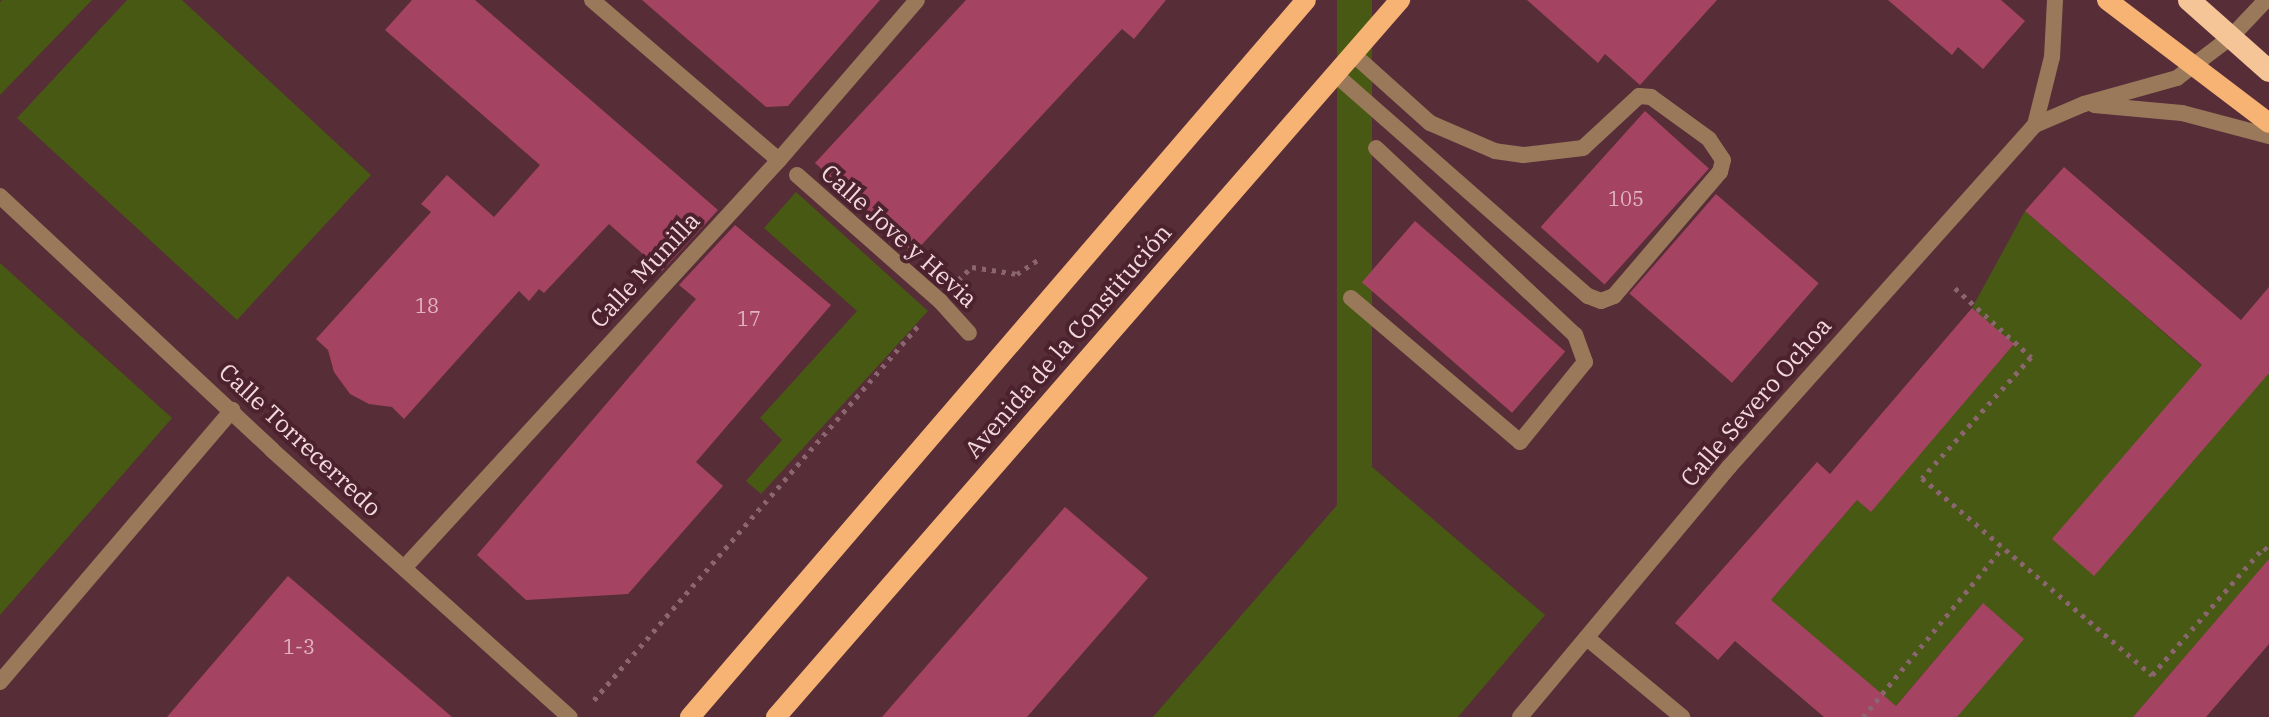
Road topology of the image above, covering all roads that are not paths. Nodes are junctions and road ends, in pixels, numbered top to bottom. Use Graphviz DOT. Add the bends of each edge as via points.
graph roads {
  1 [pos="592,0"];
  2 [pos="917,0"];
  3 [pos="1306,0"];
  4 [pos="1400,0"];
  5 [pos="2055,0"];
  6 [pos="2107,0"];
  7 [pos="2189,0"];
  8 [pos="2266,0"];
  9 [pos="2231,37"];
  10 [pos="1353,54"];
  11 [pos="2193,68"];
  12 [pos="2269,71"];
  13 [pos="1336,75"];
  14 [pos="2084,104"];
  15 [pos="2269,123"];
  16 [pos="2035,125"];
  17 [pos="2269,136"];
  18 [pos="1376,148"];
  19 [pos="779,160"];
  20 [pos="797,175"];
  21 [pos="0,196"];
  22 [pos="1351,298"];
  23 [pos="969,333"];
  24 [pos="232,410"];
  25 [pos="404,568"];
  26 [pos="1587,638"];
  27 [pos="0,682"];
  28 [pos="561,714"];
  29 [pos="690,717"];
  30 [pos="776,717"];
  31 [pos="1520,717"];
  32 [pos="1682,717"];
  1 -- 19 [label="street"];
  2 -- 19 [label="street, Calle Munilla"];
  3 -- 29 [label="main road, Avenida de la Constitución"];
  4 -- 10 [label="main road, Avenida de la Constitución"];
  5 -- 16 [label="street, Calle Severo Ochoa" via="2052,57"];
  6 -- 11 [label="main road"];
  7 -- 9 [label="highway"];
  8 -- 9 [label="street, Calle Severo Ochoa"];
  9 -- 11 [label="street, Calle Severo Ochoa"];
  9 -- 12 [label="highway"];
  10 -- 13 [label="main road, Avenida de la Constitución"];
  10 -- 13 [label="street" via="1430,123 1495,151 1523,155 1583,148 1639,96 1651,97 1709,139 1723,160 1720,172 1614,296 1601,301 1588,296"];
  11 -- 14 [label="street, Calle Severo Ochoa" via="2158,85"];
  11 -- 15 [label="main road"];
  13 -- 30 [label="main road, Avenida de la Constitución"];
  14 -- 16 [label="street, Calle Severo Ochoa"];
  14 -- 17 [label="street, Calle Severo Ochoa" via="2182,113"];
  16 -- 26 [label="street, Calle Severo Ochoa" via="1729,467"];
  18 -- 22 [label="street" via="1575,335 1585,362 1520,442"];
  19 -- 25 [label="street, Calle Munilla"];
  20 -- 23 [label="street, Calle Jove y Hevia"];
  21 -- 24 [label="street, Calle Torrecerredo"];
  24 -- 25 [label="street, Calle Torrecerredo"];
  24 -- 27 [label="street"];
  25 -- 28 [label="street, Calle Torrecerredo"];
  26 -- 31 [label="street, Calle Severo Ochoa"];
  26 -- 32 [label="street"];
}
